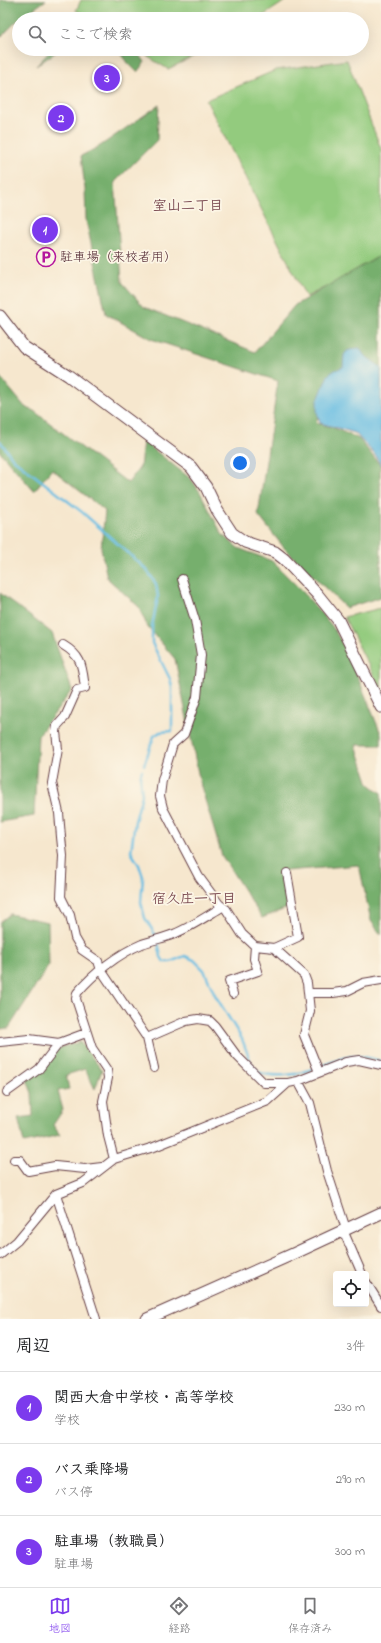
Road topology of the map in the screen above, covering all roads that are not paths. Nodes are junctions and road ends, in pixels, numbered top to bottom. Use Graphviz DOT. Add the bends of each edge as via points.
graph roads {
  1 [pos="0,316"];
  2 [pos="182,579"];
  3 [pos="63,646"];
  4 [pos="381,707"];
  5 [pos="287,873"];
  6 [pos="222,907"];
  7 [pos="255,946"];
  8 [pos="274,948"];
  9 [pos="101,970"];
  10 [pos="381,980"];
  11 [pos="308,993"];
  12 [pos="233,994"];
  13 [pos="86,1033"];
  14 [pos="147,1038"];
  15 [pos="0,1042"];
  16 [pos="59,1043"];
  17 [pos="381,1065"];
  18 [pos="154,1068"];
  19 [pos="319,1072"];
  20 [pos="298,1081"];
  21 [pos="288,1084"];
  22 [pos="7,1092"];
  23 [pos="114,1159"];
  24 [pos="14,1160"];
  25 [pos="103,1167"];
  26 [pos="56,1194"];
  27 [pos="381,1213"];
  28 [pos="345,1229"];
  29 [pos="0,1255"];
  30 [pos="361,1271"];
  31 [pos="369,1287"];
  32 [pos="381,1306"];
  33 [pos="96,1319"];
  34 [pos="147,1319"];
  1 -- 4 [label="street" via="24,347 69,376 191,467 206,486 226,524 239,539 274,552 284,559 338,620"];
  2 -- 6 [label="street" via="201,656 197,697 184,734 173,744 160,796 163,808 199,877"];
  3 -- 9 [label="street" via="78,656 82,663 85,688 77,690 56,732 58,749 52,783 62,837 61,897 71,919 75,938 82,950 98,961"];
  5 -- 8 [label="street" via="298,937"];
  6 -- 7 [label="street" via="226,909 242,934"];
  6 -- 9 [label="street" via="182,930 140,945"];
  7 -- 8 [label="street"];
  7 -- 12 [label="street" via="254,959 258,971 229,982"];
  8 -- 11 [label="street" via="304,974"];
  9 -- 13 [label="street" via="77,993 76,999"];
  9 -- 14 [label="street"];
  10 -- 11 [label="street" via="364,983 347,991"];
  11 -- 19 [label="street" via="310,1011 304,1034"];
  13 -- 16 [label="street"];
  13 -- 23 [label="street" via="92,1048 107,1070 108,1078 103,1100"];
  14 -- 18 [label="street"];
  14 -- 21 [label="street" via="186,1020 198,1018 210,1021 237,1056 264,1083"];
  15 -- 16 [label="street" via="29,1040"];
  16 -- 22 [label="street" via="39,1068"];
  17 -- 19 [label="street" via="354,1060"];
  19 -- 20 [label="street"];
  20 -- 21 [label="street"];
  20 -- 28 [label="street" via="310,1103"];
  21 -- 23 [label="street" via="268,1101 154,1147"];
  23 -- 25 [label="street"];
  24 -- 25 [label="street" via="20,1160 28,1171 55,1166 86,1169"];
  25 -- 26 [label="street" via="83,1183"];
  26 -- 29 [label="street" via="17,1241"];
  26 -- 33 [label="street"];
  27 -- 28 [label="street"];
  28 -- 30 [label="street"];
  28 -- 34 [label="street"];
  31 -- 32 [label="street"];
}
